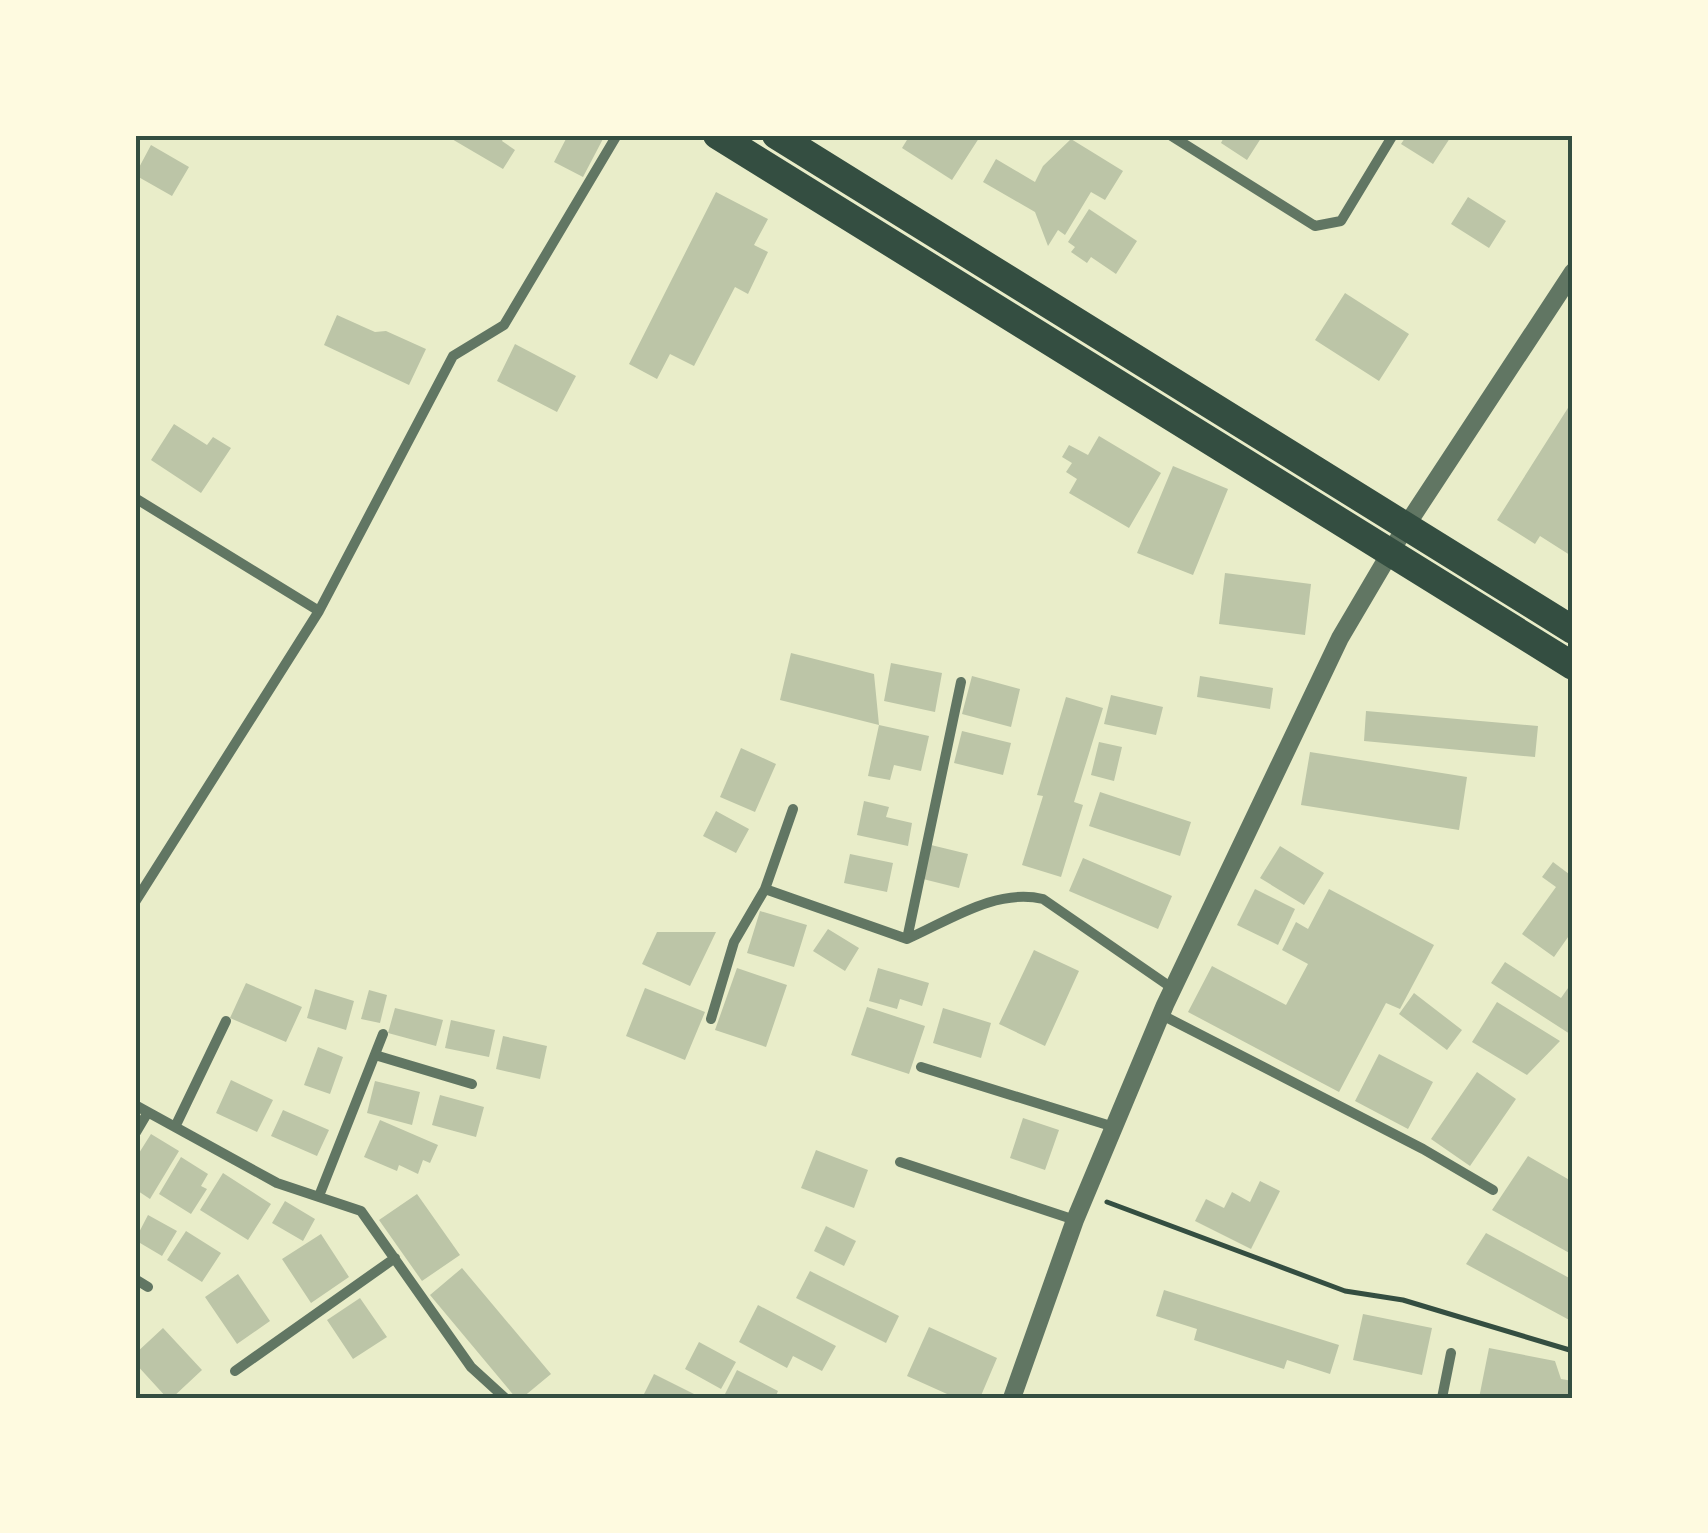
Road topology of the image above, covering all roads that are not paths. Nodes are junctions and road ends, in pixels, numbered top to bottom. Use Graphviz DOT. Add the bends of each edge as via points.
graph roads {
  1 [pos="617,135"];
  2 [pos="717,135"];
  3 [pos="776,135"];
  4 [pos="1170,135"];
  5 [pos="1393,135"];
  6 [pos="1573,272"];
  7 [pos="135,498"];
  8 [pos="1406,526"];
  9 [pos="1391,551"];
  10 [pos="319,610"];
  11 [pos="1573,630"];
  12 [pos="1573,666"];
  13 [pos="961,682"];
  14 [pos="793,809"];
  15 [pos="765,890"];
  16 [pos="135,902"];
  17 [pos="907,939"];
  18 [pos="1172,988"];
  19 [pos="1160,1014"];
  20 [pos="711,1019"];
  21 [pos="226,1021"];
  22 [pos="384,1034"];
  23 [pos="375,1055"];
  24 [pos="921,1067"];
  25 [pos="472,1084"];
  26 [pos="135,1105"];
  27 [pos="148,1112"];
  28 [pos="175,1127"];
  29 [pos="1114,1127"];
  30 [pos="135,1134"];
  31 [pos="900,1162"];
  32 [pos="1493,1190"];
  33 [pos="319,1196"];
  34 [pos="1075,1220"];
  35 [pos="394,1258"];
  36 [pos="135,1279"];
  37 [pos="148,1287"];
  38 [pos="1451,1353"];
  39 [pos="235,1371"];
  40 [pos="504,1398"];
  41 [pos="1012,1398"];
  42 [pos="1442,1398"];
  1 -- 10 [label="street" via="504,325 453,356"];
  2 -- 9 [label="highway"];
  3 -- 8 [label="highway"];
  4 -- 5 [label="street" via="1315,226 1340,221"];
  6 -- 8 [label="street"];
  7 -- 10 [label="street"];
  8 -- 9 [label="street"];
  8 -- 11 [label="highway"];
  9 -- 12 [label="highway"];
  9 -- 18 [label="street" via="1340,638"];
  10 -- 16 [label="street"];
  13 -- 17 [label="street"];
  14 -- 15 [label="street"];
  15 -- 17 [label="street"];
  15 -- 20 [label="street" via="734,942"];
  17 -- 18 [label="street" via="1000,898 1025,895 1044,900"];
  18 -- 19 [label="street"];
  19 -- 29 [label="street"];
  19 -- 32 [label="street"];
  21 -- 28 [label="street"];
  22 -- 23 [label="street"];
  23 -- 25 [label="street"];
  23 -- 33 [label="street"];
  24 -- 29 [label="street"];
  26 -- 27 [label="street"];
  27 -- 28 [label="street"];
  27 -- 30 [label="street"];
  28 -- 33 [label="street" via="277,1182"];
  29 -- 34 [label="street"];
  31 -- 34 [label="street"];
  33 -- 35 [label="street" via="361,1211"];
  34 -- 41 [label="street"];
  35 -- 39 [label="street"];
  35 -- 40 [label="street" via="471,1367"];
  36 -- 37 [label="street"];
  38 -- 42 [label="street"];
}
